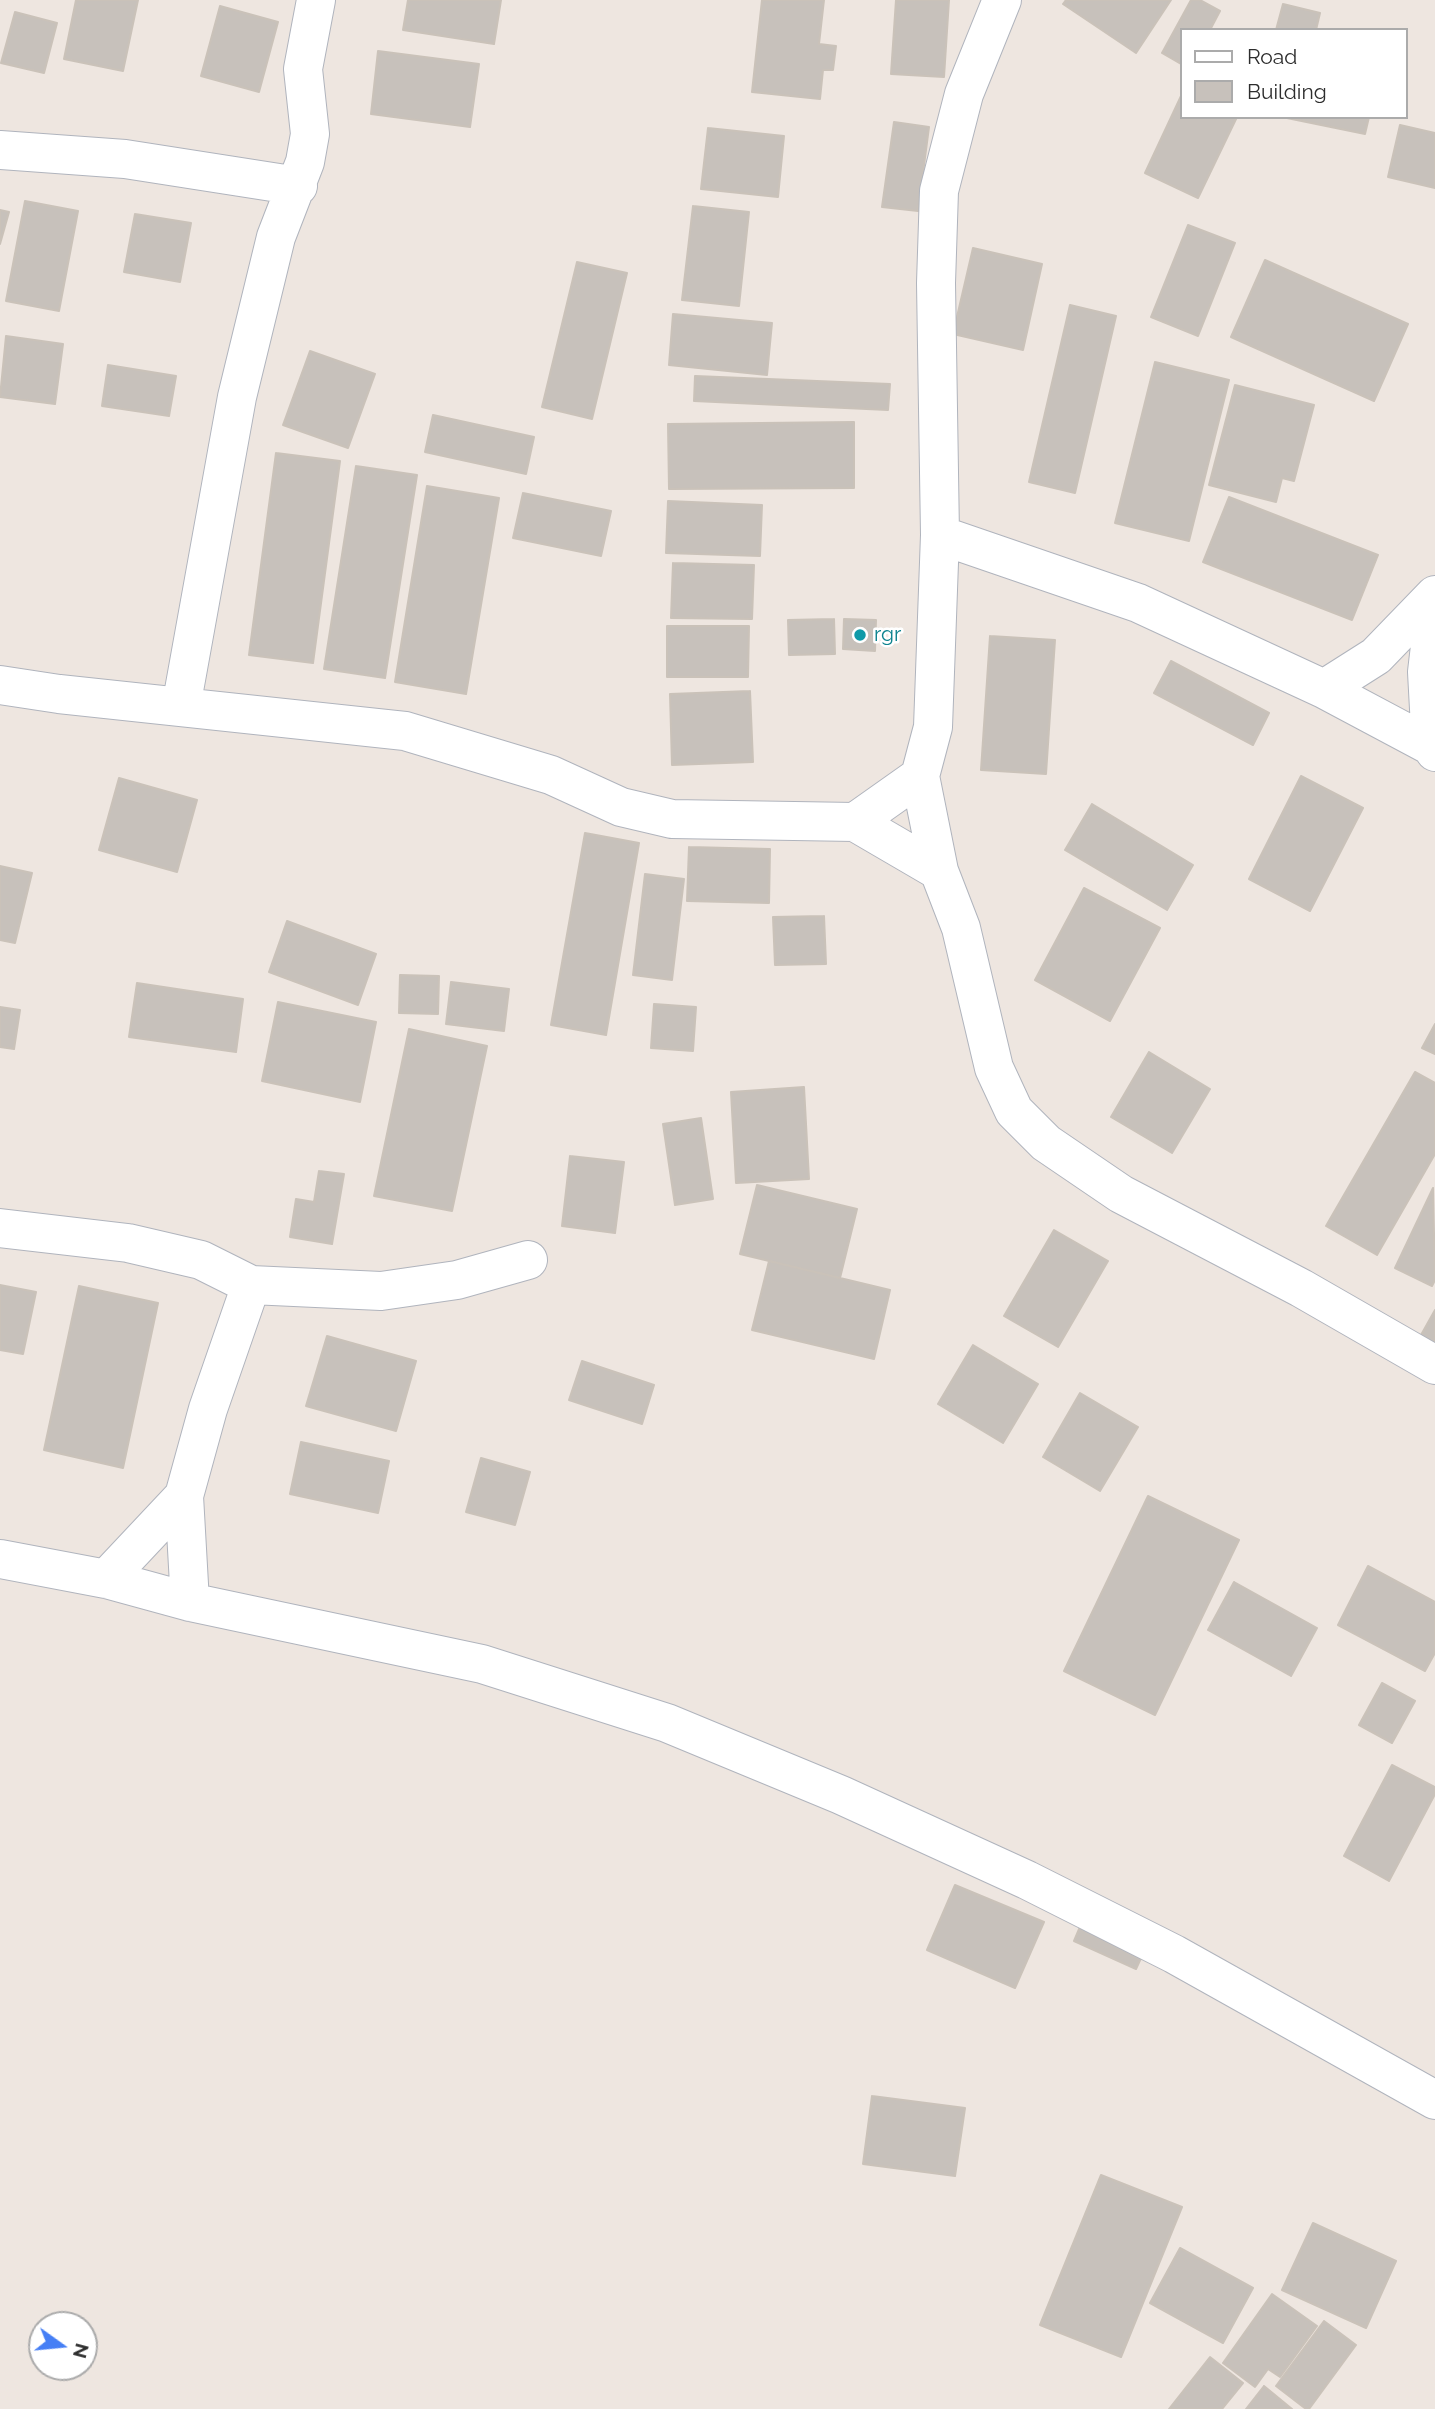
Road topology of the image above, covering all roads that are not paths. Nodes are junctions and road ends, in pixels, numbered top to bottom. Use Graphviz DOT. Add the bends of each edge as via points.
graph roads {
  1 [pos="316,0"];
  2 [pos="1002,0"];
  3 [pos="0,150"];
  4 [pos="298,186"];
  5 [pos="940,534"];
  6 [pos="1435,595"];
  7 [pos="1435,603"];
  8 [pos="0,685"];
  9 [pos="1324,689"];
  10 [pos="181,707"];
  11 [pos="1433,749"];
  12 [pos="920,776"];
  13 [pos="855,822"];
  14 [pos="939,871"];
  15 [pos="0,1228"];
  16 [pos="528,1260"];
  17 [pos="251,1285"];
  18 [pos="1435,1365"];
  19 [pos="184,1496"];
  20 [pos="0,1559"];
  21 [pos="106,1579"];
  22 [pos="190,1602"];
  23 [pos="1435,2100"];
  1 -- 4 [label="street" via="303,69 310,134"];
  2 -- 5 [label="street" via="964,94 939,191"];
  3 -- 4 [label="street" via="125,159"];
  4 -- 10 [label="street" via="276,237 237,397"];
  5 -- 9 [label="street" via="1138,603"];
  5 -- 12 [label="street" via="933,727"];
  6 -- 9 [label="street" via="1376,656"];
  7 -- 11 [label="street" via="1427,672"];
  8 -- 10 [label="street"];
  9 -- 11 [label="street"];
  10 -- 13 [label="street" via="405,731 551,775 621,807 672,819"];
  12 -- 13 [label="street"];
  12 -- 14 [label="street"];
  13 -- 14 [label="street"];
  14 -- 18 [label="street" via="961,928 994,1068 1014,1111 1046,1143 1121,1194 1301,1288"];
  15 -- 17 [label="street" via="128,1243 201,1260"];
  16 -- 17 [label="street" via="457,1280 381,1291"];
  17 -- 19 [label="street"];
  19 -- 21 [label="street"];
  19 -- 22 [label="street"];
  20 -- 21 [label="street"];
  21 -- 22 [label="street"];
  22 -- 23 [label="street" via="482,1664 667,1723 841,1795 1027,1880 1174,1954"];
}
